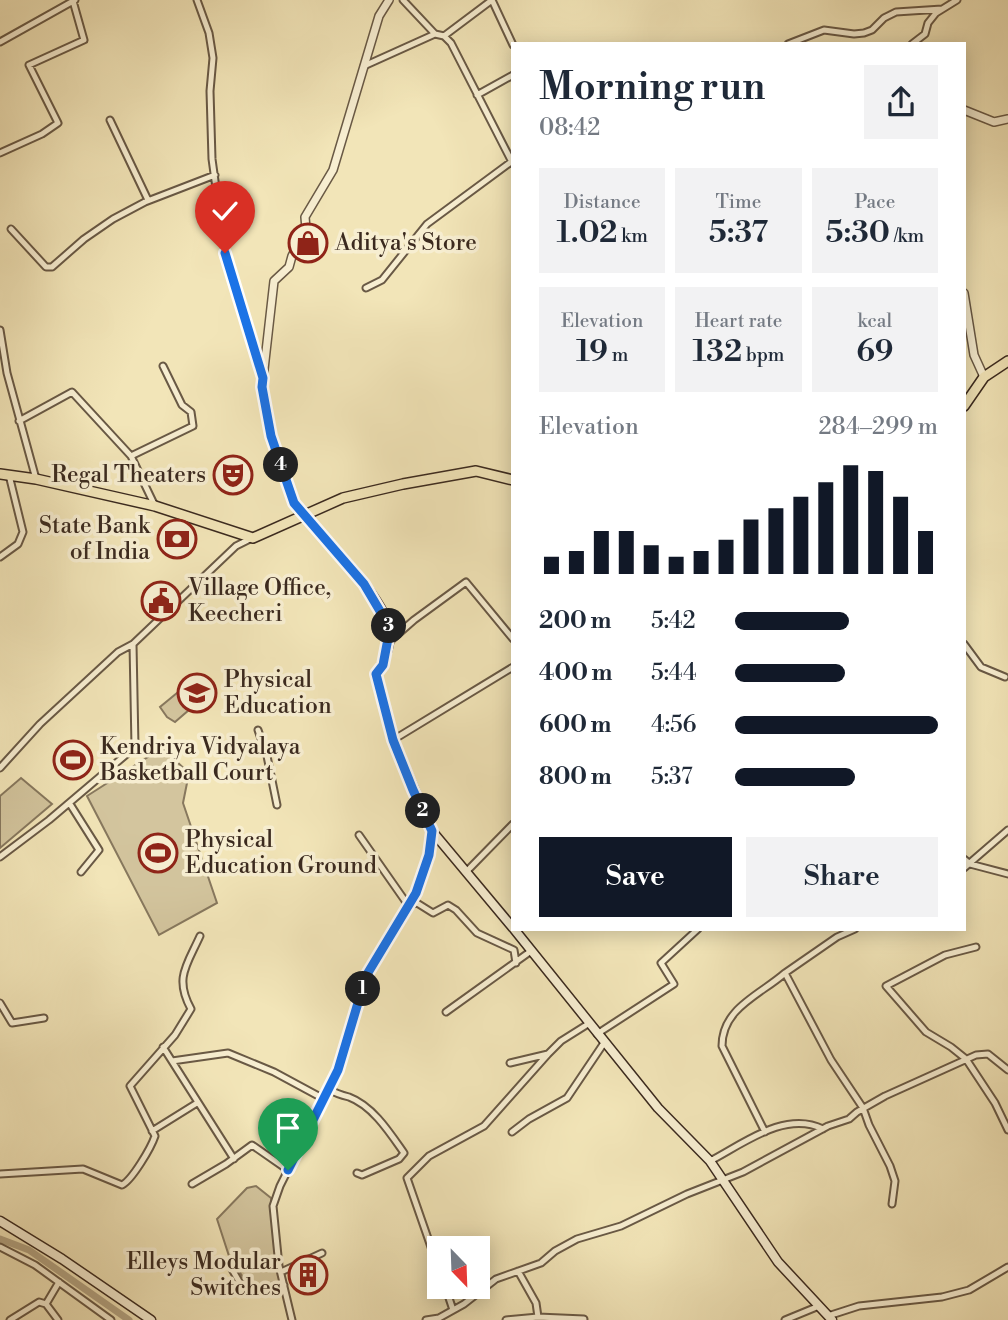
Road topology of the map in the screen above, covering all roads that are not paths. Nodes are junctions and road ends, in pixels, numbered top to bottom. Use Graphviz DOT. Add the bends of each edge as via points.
graph roads {
  1 [pos="197,0"];
  2 [pos="388,0"];
  3 [pos="403,0"];
  4 [pos="492,0"];
  5 [pos="957,0"];
  6 [pos="74,1"];
  7 [pos="942,9"];
  8 [pos="435,34"];
  9 [pos="444,36"];
  10 [pos="0,42"];
  11 [pos="512,42"];
  12 [pos="793,42"];
  13 [pos="915,42"];
  14 [pos="364,66"];
  15 [pos="511,76"];
  16 [pos="477,95"];
  17 [pos="966,111"];
  18 [pos="1008,118"];
  19 [pos="110,120"];
  20 [pos="0,153"];
  21 [pos="511,159"];
  22 [pos="215,175"];
  23 [pos="148,200"];
  24 [pos="11,229"];
  25 [pos="366,288"];
  26 [pos="966,305"];
  27 [pos="0,330"];
  28 [pos="1008,360"];
  29 [pos="163,366"];
  30 [pos="984,377"];
  31 [pos="263,378"];
  32 [pos="966,403"];
  33 [pos="19,421"];
  34 [pos="131,456"];
  35 [pos="4,475"];
  36 [pos="36,479"];
  37 [pos="511,480"];
  38 [pos="155,506"];
  39 [pos="303,514"];
  40 [pos="253,538"];
  41 [pos="0,557"];
  42 [pos="511,637"];
  43 [pos="388,643"];
  44 [pos="132,644"];
  45 [pos="966,647"];
  46 [pos="511,668"];
  47 [pos="1005,677"];
  48 [pos="258,730"];
  49 [pos="393,740"];
  50 [pos="0,768"];
  51 [pos="69,804"];
  52 [pos="277,805"];
  53 [pos="511,826"];
  54 [pos="1008,830"];
  55 [pos="432,831"];
  56 [pos="359,835"];
  57 [pos="0,857"];
  58 [pos="967,866"];
  59 [pos="467,871"];
  60 [pos="81,872"];
  61 [pos="1008,874"];
  62 [pos="408,905"];
  63 [pos="511,926"];
  64 [pos="515,931"];
  65 [pos="696,931"];
  66 [pos="850,931"];
  67 [pos="200,936"];
  68 [pos="976,947"];
  69 [pos="531,951"];
  70 [pos="516,963"];
  71 [pos="785,973"];
  72 [pos="0,1003"];
  73 [pos="446,1012"];
  74 [pos="44,1018"];
  75 [pos="588,1024"];
  76 [pos="597,1034"];
  77 [pos="604,1043"];
  78 [pos="163,1047"];
  79 [pos="548,1054"];
  80 [pos="966,1059"];
  81 [pos="172,1062"];
  82 [pos="510,1063"];
  83 [pos="1008,1070"];
  84 [pos="328,1089"];
  85 [pos="324,1098"];
  86 [pos="197,1103"];
  87 [pos="863,1108"];
  88 [pos="823,1129"];
  89 [pos="152,1130"];
  90 [pos="1008,1130"];
  91 [pos="512,1132"];
  92 [pos="765,1132"];
  93 [pos="234,1159"];
  94 [pos="710,1161"];
  95 [pos="288,1170"];
  96 [pos="357,1173"];
  97 [pos="0,1174"];
  98 [pos="724,1180"];
  99 [pos="192,1184"];
  100 [pos="892,1204"];
  101 [pos="0,1221"];
  102 [pos="427,1236"];
  103 [pos="0,1247"];
  104 [pos="322,1253"];
  105 [pos="229,1264"];
  106 [pos="1008,1267"];
  107 [pos="518,1271"];
  108 [pos="281,1272"];
  109 [pos="59,1282"];
  110 [pos="284,1285"];
  111 [pos="449,1299"];
  112 [pos="46,1304"];
  113 [pos="819,1306"];
  114 [pos="453,1310"];
  115 [pos="538,1317"];
  116 [pos="830,1318"];
  117 [pos="584,1319"];
  118 [pos="10,1320"];
  119 [pos="58,1320"];
  120 [pos="111,1320"];
  121 [pos="151,1320"];
  122 [pos="292,1320"];
  123 [pos="426,1320"];
  124 [pos="506,1320"];
  125 [pos="785,1320"];
  1 -- 22 [label="street" via="213,58 210,91"];
  2 -- 14 [label="street"];
  3 -- 8 [label="street"];
  4 -- 9 [label="street"];
  4 -- 11 [label="street"];
  5 -- 7 [label="street"];
  6 -- 10 [label="street"];
  6 -- 20 [label="street" via="84,40 29,65 58,123"];
  7 -- 12 [label="street" via="896,12 864,33 824,30"];
  7 -- 13 [label="street"];
  8 -- 9 [label="street"];
  8 -- 14 [label="street"];
  9 -- 16 [label="street"];
  14 -- 31 [label="street" via="333,170 305,218 306,229 289,267 274,281"];
  15 -- 16 [label="street"];
  16 -- 21 [label="street"];
  17 -- 18 [label="street" via="994,122"];
  19 -- 23 [label="street"];
  21 -- 25 [label="street" via="427,224 382,280"];
  22 -- 23 [label="street"];
  22 -- 31 [label="street" via="225,253"];
  23 -- 24 [label="street" via="84,239 52,267 46,267"];
  26 -- 30 [label="street" via="974,355"];
  27 -- 33 [label="street"];
  28 -- 30 [label="main road"];
  29 -- 34 [label="street" via="182,405 191,412 193,426"];
  30 -- 32 [label="main road"];
  31 -- 39 [label="street" via="271,436 294,503"];
  33 -- 34 [label="street" via="72,392"];
  33 -- 36 [label="street"];
  34 -- 38 [label="street"];
  35 -- 36 [label="main road"];
  35 -- 41 [label="street" via="23,532 18,544"];
  36 -- 38 [label="main road"];
  37 -- 39 [label="main road" via="475,471 458,473 343,498"];
  38 -- 40 [label="main road"];
  39 -- 40 [label="main road"];
  39 -- 43 [label="main road" via="375,600 390,628"];
  40 -- 44 [label="street" via="236,546"];
  42 -- 43 [label="street" via="466,582"];
  43 -- 49 [label="main road" via="376,674"];
  44 -- 50 [label="street" via="40,724"];
  44 -- 51 [label="street" via="135,747"];
  45 -- 47 [label="street" via="981,667"];
  46 -- 49 [label="street"];
  48 -- 52 [label="street"];
  49 -- 55 [label="main road"];
  51 -- 57 [label="street"];
  51 -- 60 [label="street" via="99,850"];
  53 -- 59 [label="street"];
  54 -- 58 [label="street"];
  55 -- 59 [label="main road"];
  55 -- 62 [label="street" via="424,871"];
  56 -- 62 [label="street"];
  58 -- 61 [label="street"];
  59 -- 63 [label="main road"];
  62 -- 70 [label="street" via="417,903 433,913 448,905 477,933 514,950"];
  62 -- 84 [label="street" via="366,976"];
  64 -- 69 [label="main road"];
  65 -- 76 [label="street" via="661,963 674,984"];
  66 -- 71 [label="street"];
  67 -- 78 [label="street" via="181,982 191,1009"];
  68 -- 80 [label="street" via="945,955 886,986 926,1032"];
  69 -- 70 [label="street"];
  69 -- 75 [label="main road"];
  70 -- 73 [label="street"];
  71 -- 87 [label="street" via="831,1060"];
  71 -- 92 [label="street" via="738,1007 722,1033 722,1046"];
  72 -- 74 [label="street" via="12,1023"];
  75 -- 76 [label="main road"];
  75 -- 79 [label="street"];
  76 -- 77 [label="main road"];
  77 -- 91 [label="street" via="567,1098"];
  77 -- 94 [label="main road"];
  78 -- 81 [label="street"];
  78 -- 89 [label="street" via="130,1086"];
  79 -- 82 [label="street"];
  79 -- 102 [label="street" via="484,1126 429,1156 407,1178"];
  80 -- 83 [label="street" via="988,1054"];
  80 -- 87 [label="street"];
  80 -- 90 [label="street"];
  81 -- 85 [label="street" via="228,1053"];
  81 -- 86 [label="street"];
  84 -- 85 [label="street"];
  84 -- 96 [label="street" via="375,1115 404,1153 362,1175"];
  85 -- 95 [label="street"];
  86 -- 89 [label="street"];
  86 -- 93 [label="street"];
  87 -- 88 [label="street"];
  87 -- 100 [label="street" via="895,1181"];
  88 -- 92 [label="street" via="799,1122"];
  88 -- 98 [label="street"];
  89 -- 97 [label="street" via="155,1136 145,1159 122,1185 83,1169"];
  92 -- 94 [label="street"];
  93 -- 95 [label="street" via="252,1145"];
  93 -- 99 [label="street"];
  94 -- 98 [label="main road"];
  95 -- 108 [label="street" via="273,1206"];
  98 -- 107 [label="street" via="621,1226 577,1239 541,1263"];
  98 -- 113 [label="main road" via="778,1262"];
  101 -- 121 [label="main road"];
  103 -- 109 [label="street"];
  104 -- 108 [label="street"];
  105 -- 110 [label="street" via="244,1290"];
  106 -- 116 [label="street" via="969,1290 859,1306"];
  107 -- 114 [label="street" via="496,1279"];
  107 -- 115 [label="street" via="536,1303"];
  108 -- 110 [label="street"];
  109 -- 112 [label="street"];
  109 -- 120 [label="street"];
  110 -- 122 [label="street"];
  111 -- 114 [label="street"];
  112 -- 118 [label="street" via="39,1302"];
  112 -- 119 [label="street"];
  113 -- 116 [label="main road"];
  113 -- 125 [label="street"];
  114 -- 123 [label="street"];
  115 -- 117 [label="street"];
  115 -- 124 [label="street"];
}
